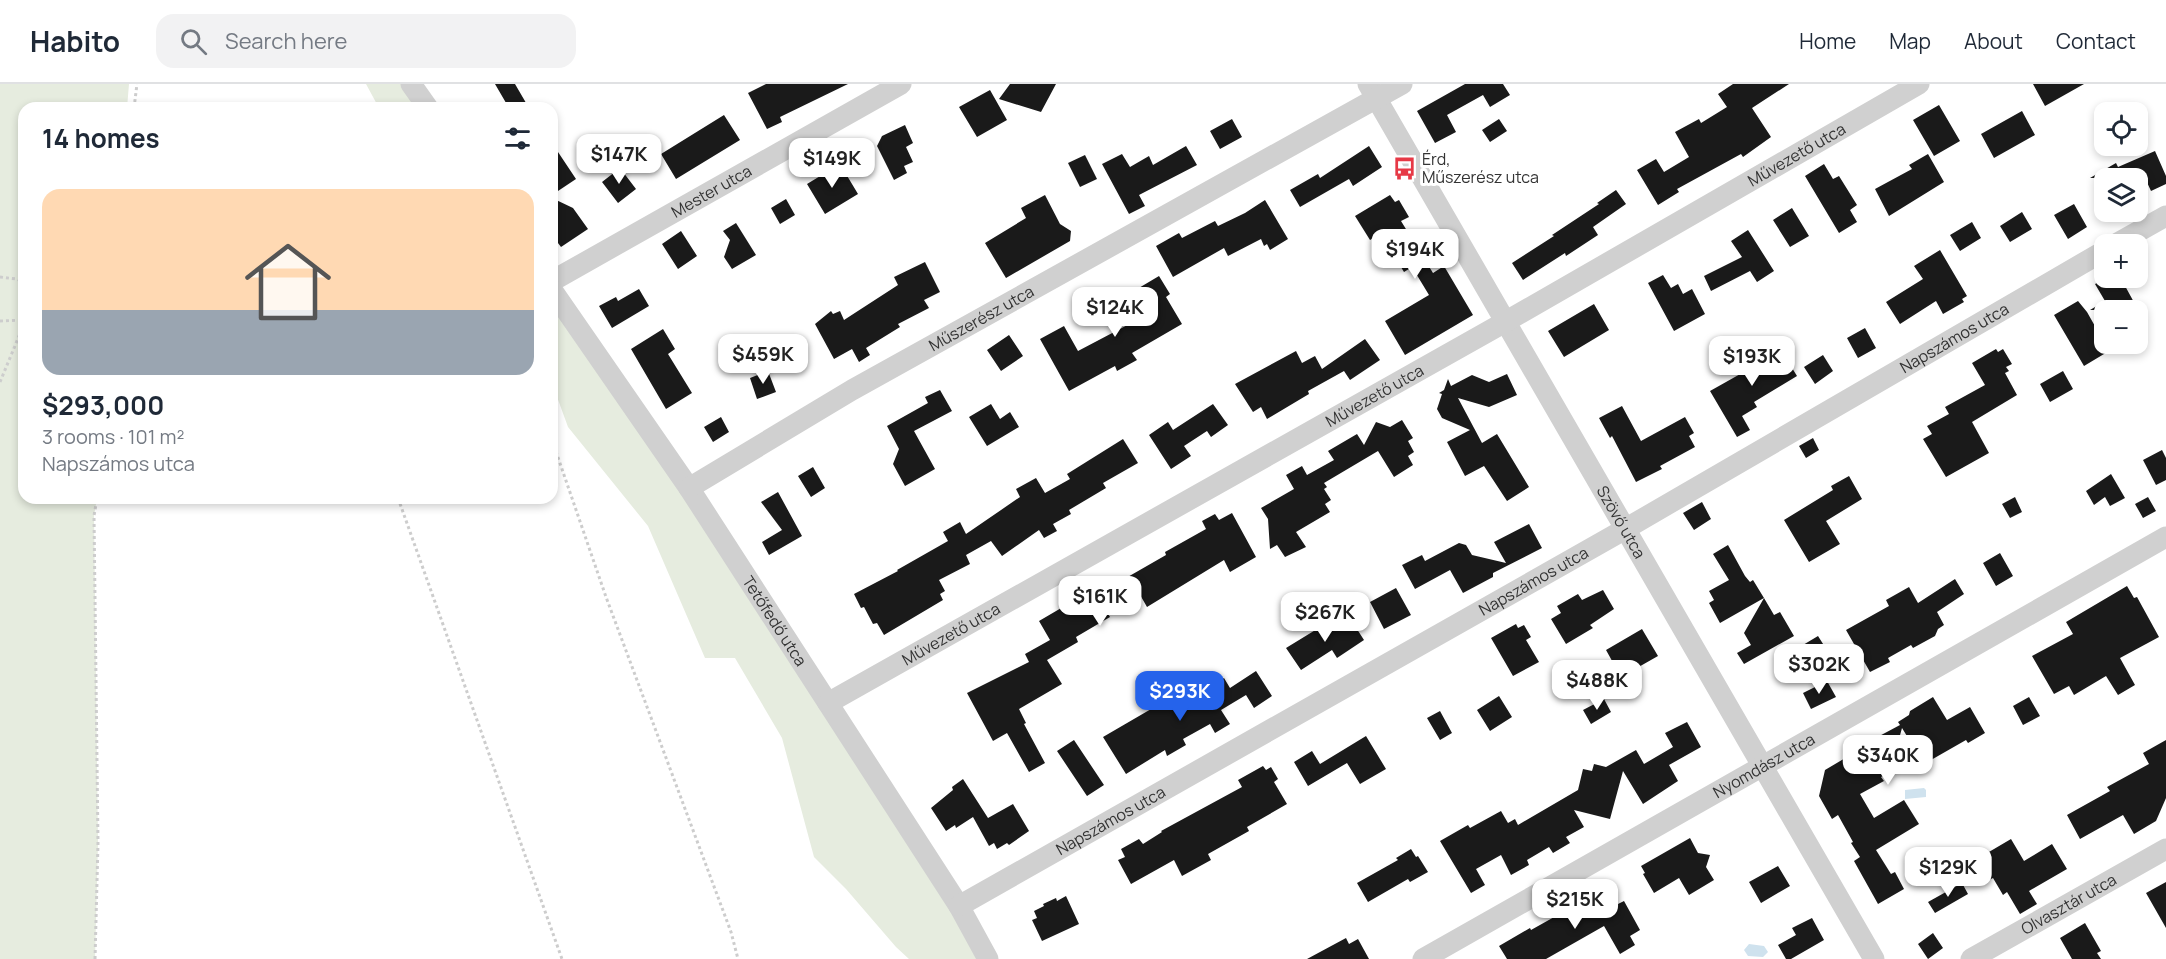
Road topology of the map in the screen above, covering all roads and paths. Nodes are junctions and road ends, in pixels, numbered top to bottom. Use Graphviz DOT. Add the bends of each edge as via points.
graph roads {
  1 [pos="137,84"];
  2 [pos="411,84"];
  3 [pos="901,84"];
  4 [pos="1402,84"];
  5 [pos="1919,84"];
  6 [pos="1373,91"];
  7 [pos="135,102"];
  8 [pos="424,102"];
  9 [pos="2166,216"];
  10 [pos="2134,234"];
  11 [pos="2094,257"];
  12 [pos="0,277"];
  13 [pos="558,278"];
  14 [pos="18,281"];
  15 [pos="558,299"];
  16 [pos="0,321"];
  17 [pos="18,322"];
  18 [pos="1505,322"];
  19 [pos="18,337"];
  20 [pos="0,382"];
  21 [pos="558,457"];
  22 [pos="689,488"];
  23 [pos="96,504"];
  24 [pos="400,504"];
  25 [pos="1626,529"];
  26 [pos="2166,537"];
  27 [pos="828,703"];
  28 [pos="1763,766"];
  29 [pos="2166,849"];
  30 [pos="959,906"];
  31 [pos="95,959"];
  32 [pos="562,959"];
  33 [pos="738,959"];
  34 [pos="988,959"];
  35 [pos="1423,959"];
  36 [pos="1874,959"];
  37 [pos="1971,959"];
  1 -- 7 [label="path"];
  2 -- 8 [label="street"];
  3 -- 13 [label="street, Mester utca"];
  4 -- 6 [label="street, Műszerész utca"];
  5 -- 18 [label="street, Művezető utca"];
  6 -- 18 [label="street, Szövő utca"];
  6 -- 22 [label="street, Műszerész utca"];
  9 -- 10 [label="street"];
  11 -- 25 [label="street, Napszámos utca"];
  12 -- 14 [label="path"];
  15 -- 22 [label="street, Tetőfedő utca"];
  16 -- 17 [label="path"];
  18 -- 25 [label="street, Szövő utca"];
  18 -- 27 [label="street, Művezető utca"];
  19 -- 20 [label="path"];
  21 -- 33 [label="path"];
  22 -- 27 [label="street, Tetőfedő utca"];
  23 -- 31 [label="path"];
  24 -- 32 [label="path"];
  25 -- 28 [label="street, Szövő utca"];
  25 -- 30 [label="street, Napszámos utca"];
  26 -- 28 [label="street, Nyomdász utca"];
  27 -- 30 [label="street, Tetőfedő utca"];
  28 -- 35 [label="street, Nyomdász utca"];
  28 -- 36 [label="street, Szövő utca"];
  29 -- 37 [label="street, Olvasztár utca"];
  30 -- 34 [label="street, Tetőfedő utca"];
}
